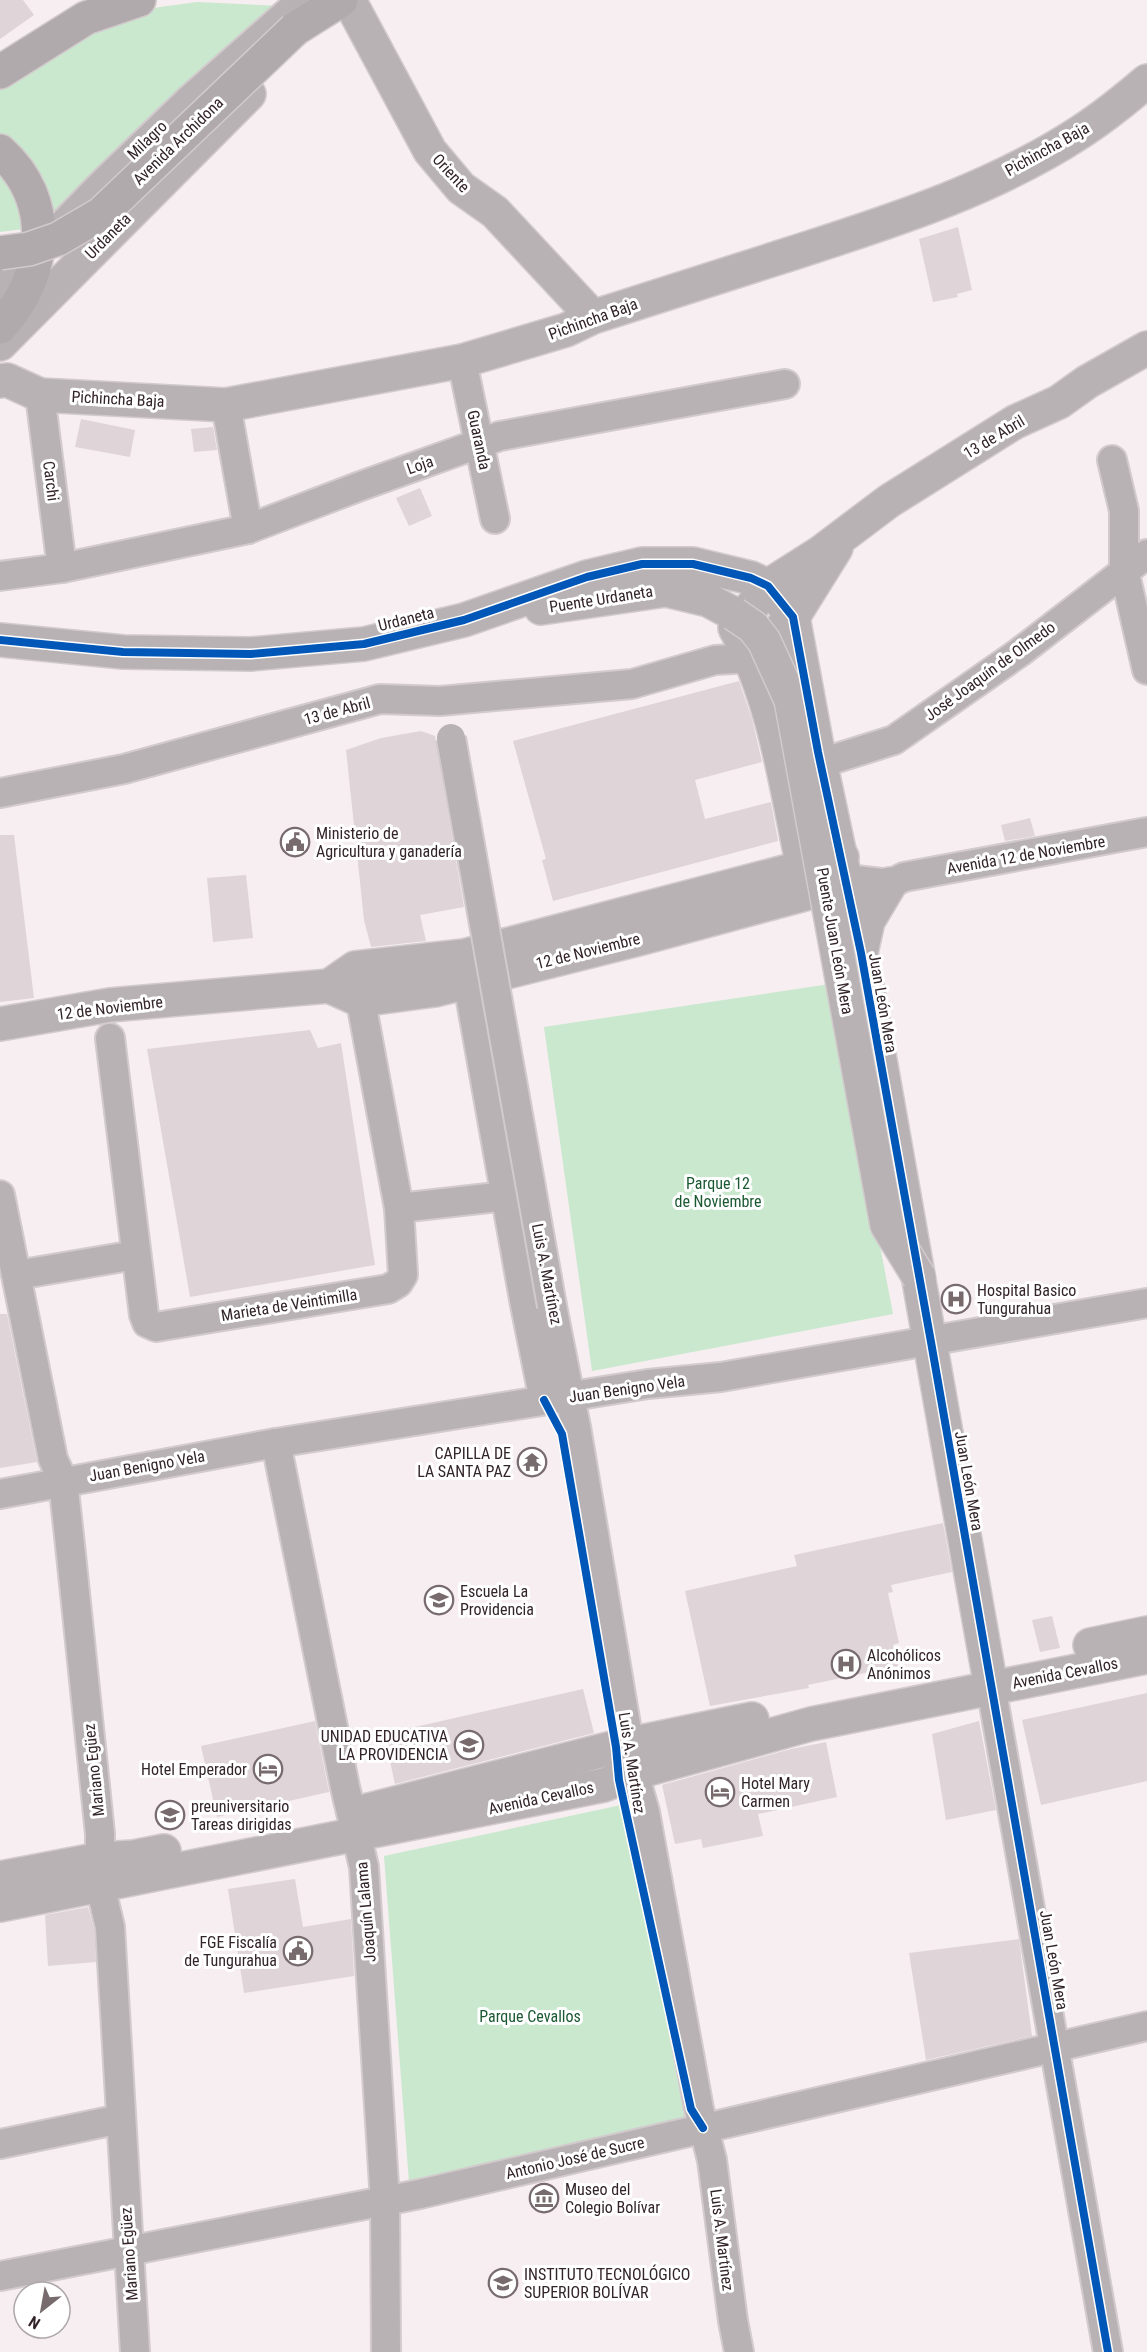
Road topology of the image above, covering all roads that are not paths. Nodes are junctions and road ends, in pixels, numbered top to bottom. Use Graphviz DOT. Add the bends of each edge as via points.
graph roads {
  1 [pos="140,0"];
  2 [pos="342,0"];
  3 [pos="349,0"];
  4 [pos="299,14"];
  5 [pos="8,67"];
  6 [pos="1147,81"];
  7 [pos="0,151"];
  8 [pos="39,250"];
  9 [pos="0,253"];
  10 [pos="0,289"];
  11 [pos="593,317"];
  12 [pos="0,327"];
  13 [pos="0,344"];
  14 [pos="1147,348"];
  15 [pos="462,361"];
  16 [pos="0,381"];
  17 [pos="785,384"];
  18 [pos="40,395"];
  19 [pos="226,405"];
  20 [pos="480,443"];
  21 [pos="1112,460"];
  22 [pos="495,519"];
  23 [pos="248,529"];
  24 [pos="846,534"];
  25 [pos="1147,554"];
  26 [pos="62,568"];
  27 [pos="1124,570"];
  28 [pos="0,576"];
  29 [pos="768,586"];
  30 [pos="793,617"];
  31 [pos="464,620"];
  32 [pos="735,621"];
  33 [pos="0,640"];
  34 [pos="752,658"];
  35 [pos="715,660"];
  36 [pos="1147,670"];
  37 [pos="440,701"];
  38 [pos="821,763"];
  39 [pos="0,793"];
  40 [pos="1147,832"];
  41 [pos="803,867"];
  42 [pos="844,868"];
  43 [pos="897,881"];
  44 [pos="861,953"];
  45 [pos="465,968"];
  46 [pos="342,977"];
  47 [pos="360,1000"];
  48 [pos="0,1024"];
  49 [pos="110,1038"];
  50 [pos="0,1195"];
  51 [pos="506,1196"];
  52 [pos="399,1208"];
  53 [pos="135,1255"];
  54 [pos="17,1275"];
  55 [pos="919,1277"];
  56 [pos="1147,1303"];
  57 [pos="931,1342"];
  58 [pos="557,1398"];
  59 [pos="276,1443"];
  60 [pos="63,1482"];
  61 [pos="0,1494"];
  62 [pos="1147,1633"];
  63 [pos="1147,1657"];
  64 [pos="990,1678"];
  65 [pos="633,1759"];
  66 [pos="354,1824"];
  67 [pos="100,1872"];
  68 [pos="0,1878"];
  69 [pos="0,1905"];
  70 [pos="1147,2026"];
  71 [pos="1055,2046"];
  72 [pos="120,2119"];
  73 [pos="703,2128"];
  74 [pos="0,2144"];
  75 [pos="385,2201"];
  76 [pos="130,2252"];
  77 [pos="0,2276"];
  78 [pos="135,2352"];
  79 [pos="386,2352"];
  80 [pos="739,2352"];
  81 [pos="1108,2352"];
  1 -- 5 [label="main road" via="86,18"];
  2 -- 4 [label="main road, Avenida Archidona"];
  2 -- 13 [label="street, Urdaneta"];
  3 -- 11 [label="street, Oriente" via="430,151 461,188 495,212"];
  4 -- 8 [label="street, Milagro" via="182,107"];
  4 -- 9 [label="main road, Avenida Archidona, bridge" via="101,214 58,239"];
  6 -- 11 [label="street, Pichincha Baja" via="1082,132 957,196 878,226"];
  7 -- 8 [label="main road" via="24,178 35,199"];
  8 -- 10 [label="street, Milagro"];
  8 -- 12 [label="main road" via="23,293"];
  11 -- 15 [label="street, Pichincha Baja" via="566,330"];
  14 -- 24 [label="street, 13 de Abril" via="1059,402 1005,428 889,501"];
  15 -- 19 [label="street, Pichincha Baja"];
  15 -- 20 [label="street, Guaranda"];
  16 -- 18 [label="street, Pichincha Baja" via="7,380"];
  17 -- 20 [label="street, Loja"];
  18 -- 19 [label="street, Pichincha Baja"];
  18 -- 26 [label="street, Carchi"];
  19 -- 23 [label="street"];
  20 -- 22 [label="street, Guaranda"];
  20 -- 23 [label="street, Loja"];
  21 -- 27 [label="street" via="1124,511"];
  23 -- 26 [label="street, Loja"];
  24 -- 29 [label="street, 13 de Abril"];
  24 -- 30 [label="street, 13 de Abril"];
  25 -- 27 [label="street, José Joaquín de Olmedo"];
  26 -- 28 [label="street, Loja"];
  27 -- 36 [label="street"];
  27 -- 38 [label="street, José Joaquín de Olmedo" via="1020,652 894,740"];
  29 -- 30 [label="street"];
  29 -- 31 [label="street, Urdaneta" via="693,564 642,564 587,577"];
  29 -- 32 [label="street, 13 de Abril"];
  30 -- 34 [label="street, 13 de Abril"];
  30 -- 38 [label="street, Juan León Mera"];
  31 -- 32 [label="street, Puente Urdaneta" via="666,590 708,600"];
  31 -- 33 [label="street, Urdaneta" via="364,644 251,654 123,652"];
  32 -- 34 [label="street"];
  32 -- 35 [label="street, 13 de Abril"];
  32 -- 55 [label="street, Puente Juan León Mera, bridge" via="753,627 764,641 791,700 887,1225"];
  34 -- 35 [label="street, 13 de Abril"];
  34 -- 41 [label="street" via="768,708"];
  35 -- 37 [label="street, 13 de Abril" via="632,684"];
  37 -- 39 [label="street, 13 de Abril" via="380,699 124,769"];
  37 -- 58 [label="street, Luis A. Martínez, bridge" via="451,738 552,1306"];
  38 -- 42 [label="street, Juan León Mera"];
  40 -- 43 [label="street, Avenida 12 de Noviembre"];
  41 -- 42 [label="street, 12 de Noviembre"];
  41 -- 45 [label="street, 12 de Noviembre"];
  42 -- 43 [label="street" via="884,866"];
  42 -- 44 [label="street, Juan León Mera"];
  42 -- 45 [label="street, 12 de Noviembre" via="812,892 654,935"];
  43 -- 44 [label="street" via="868,921"];
  44 -- 55 [label="street, Juan León Mera"];
  45 -- 46 [label="street, 12 de Noviembre"];
  45 -- 47 [label="street, 12 de Noviembre" via="435,990"];
  45 -- 51 [label="street, Luis A. Martínez"];
  46 -- 47 [label="street, 12 de Noviembre"];
  46 -- 48 [label="street, 12 de Noviembre" via="110,1005"];
  47 -- 52 [label="street, Marieta de Veintimilla"];
  49 -- 53 [label="street, Marieta de Veintimilla"];
  50 -- 54 [label="street, Mariano Egüez"];
  51 -- 52 [label="street"];
  51 -- 58 [label="street, Luis A. Martínez"];
  52 -- 53 [label="street, Marieta de Veintimilla" via="403,1275 388,1289 156,1327 147,1323 144,1315"];
  53 -- 54 [label="street"];
  54 -- 60 [label="street, Mariano Egüez" via="52,1459"];
  55 -- 57 [label="street, Juan León Mera"];
  56 -- 57 [label="street, Juan Benigno Vela"];
  57 -- 58 [label="street, Juan Benigno Vela" via="721,1377"];
  57 -- 64 [label="street, Juan León Mera"];
  58 -- 59 [label="street, Juan Benigno Vela"];
  58 -- 65 [label="street, Luis A. Martínez"];
  59 -- 60 [label="street, Juan Benigno Vela"];
  59 -- 66 [label="street, Joaquín Lalama"];
  60 -- 61 [label="street, Juan Benigno Vela"];
  60 -- 67 [label="street, Mariano Egüez" via="99,1823"];
  62 -- 64 [label="main road, Avenida Cevallos"];
  63 -- 64 [label="main road, Avenida Cevallos"];
  64 -- 65 [label="main road, Avenida Cevallos"];
  64 -- 71 [label="street, Juan León Mera"];
  65 -- 66 [label="main road, Avenida Cevallos" via="616,1747"];
  65 -- 73 [label="street, Luis A. Martínez"];
  66 -- 67 [label="main road, Avenida Cevallos"];
  66 -- 75 [label="street, Joaquín Lalama" via="364,1867"];
  67 -- 68 [label="main road, Avenida Cevallos"];
  67 -- 69 [label="main road, Avenida Cevallos"];
  67 -- 72 [label="street, Mariano Egüez" via="110,1927"];
  70 -- 71 [label="street, Antonio José de Sucre"];
  71 -- 73 [label="street, Antonio José de Sucre"];
  71 -- 81 [label="street, Juan León Mera"];
  72 -- 74 [label="street"];
  72 -- 76 [label="street, Mariano Egüez"];
  73 -- 75 [label="street, Antonio José de Sucre"];
  73 -- 80 [label="street, Luis A. Martínez" via="712,2160"];
  75 -- 76 [label="street, Antonio José de Sucre"];
  75 -- 79 [label="street, Joaquín Lalama"];
  76 -- 77 [label="street, Antonio José de Sucre"];
  76 -- 78 [label="street, Mariano Egüez"];
}
